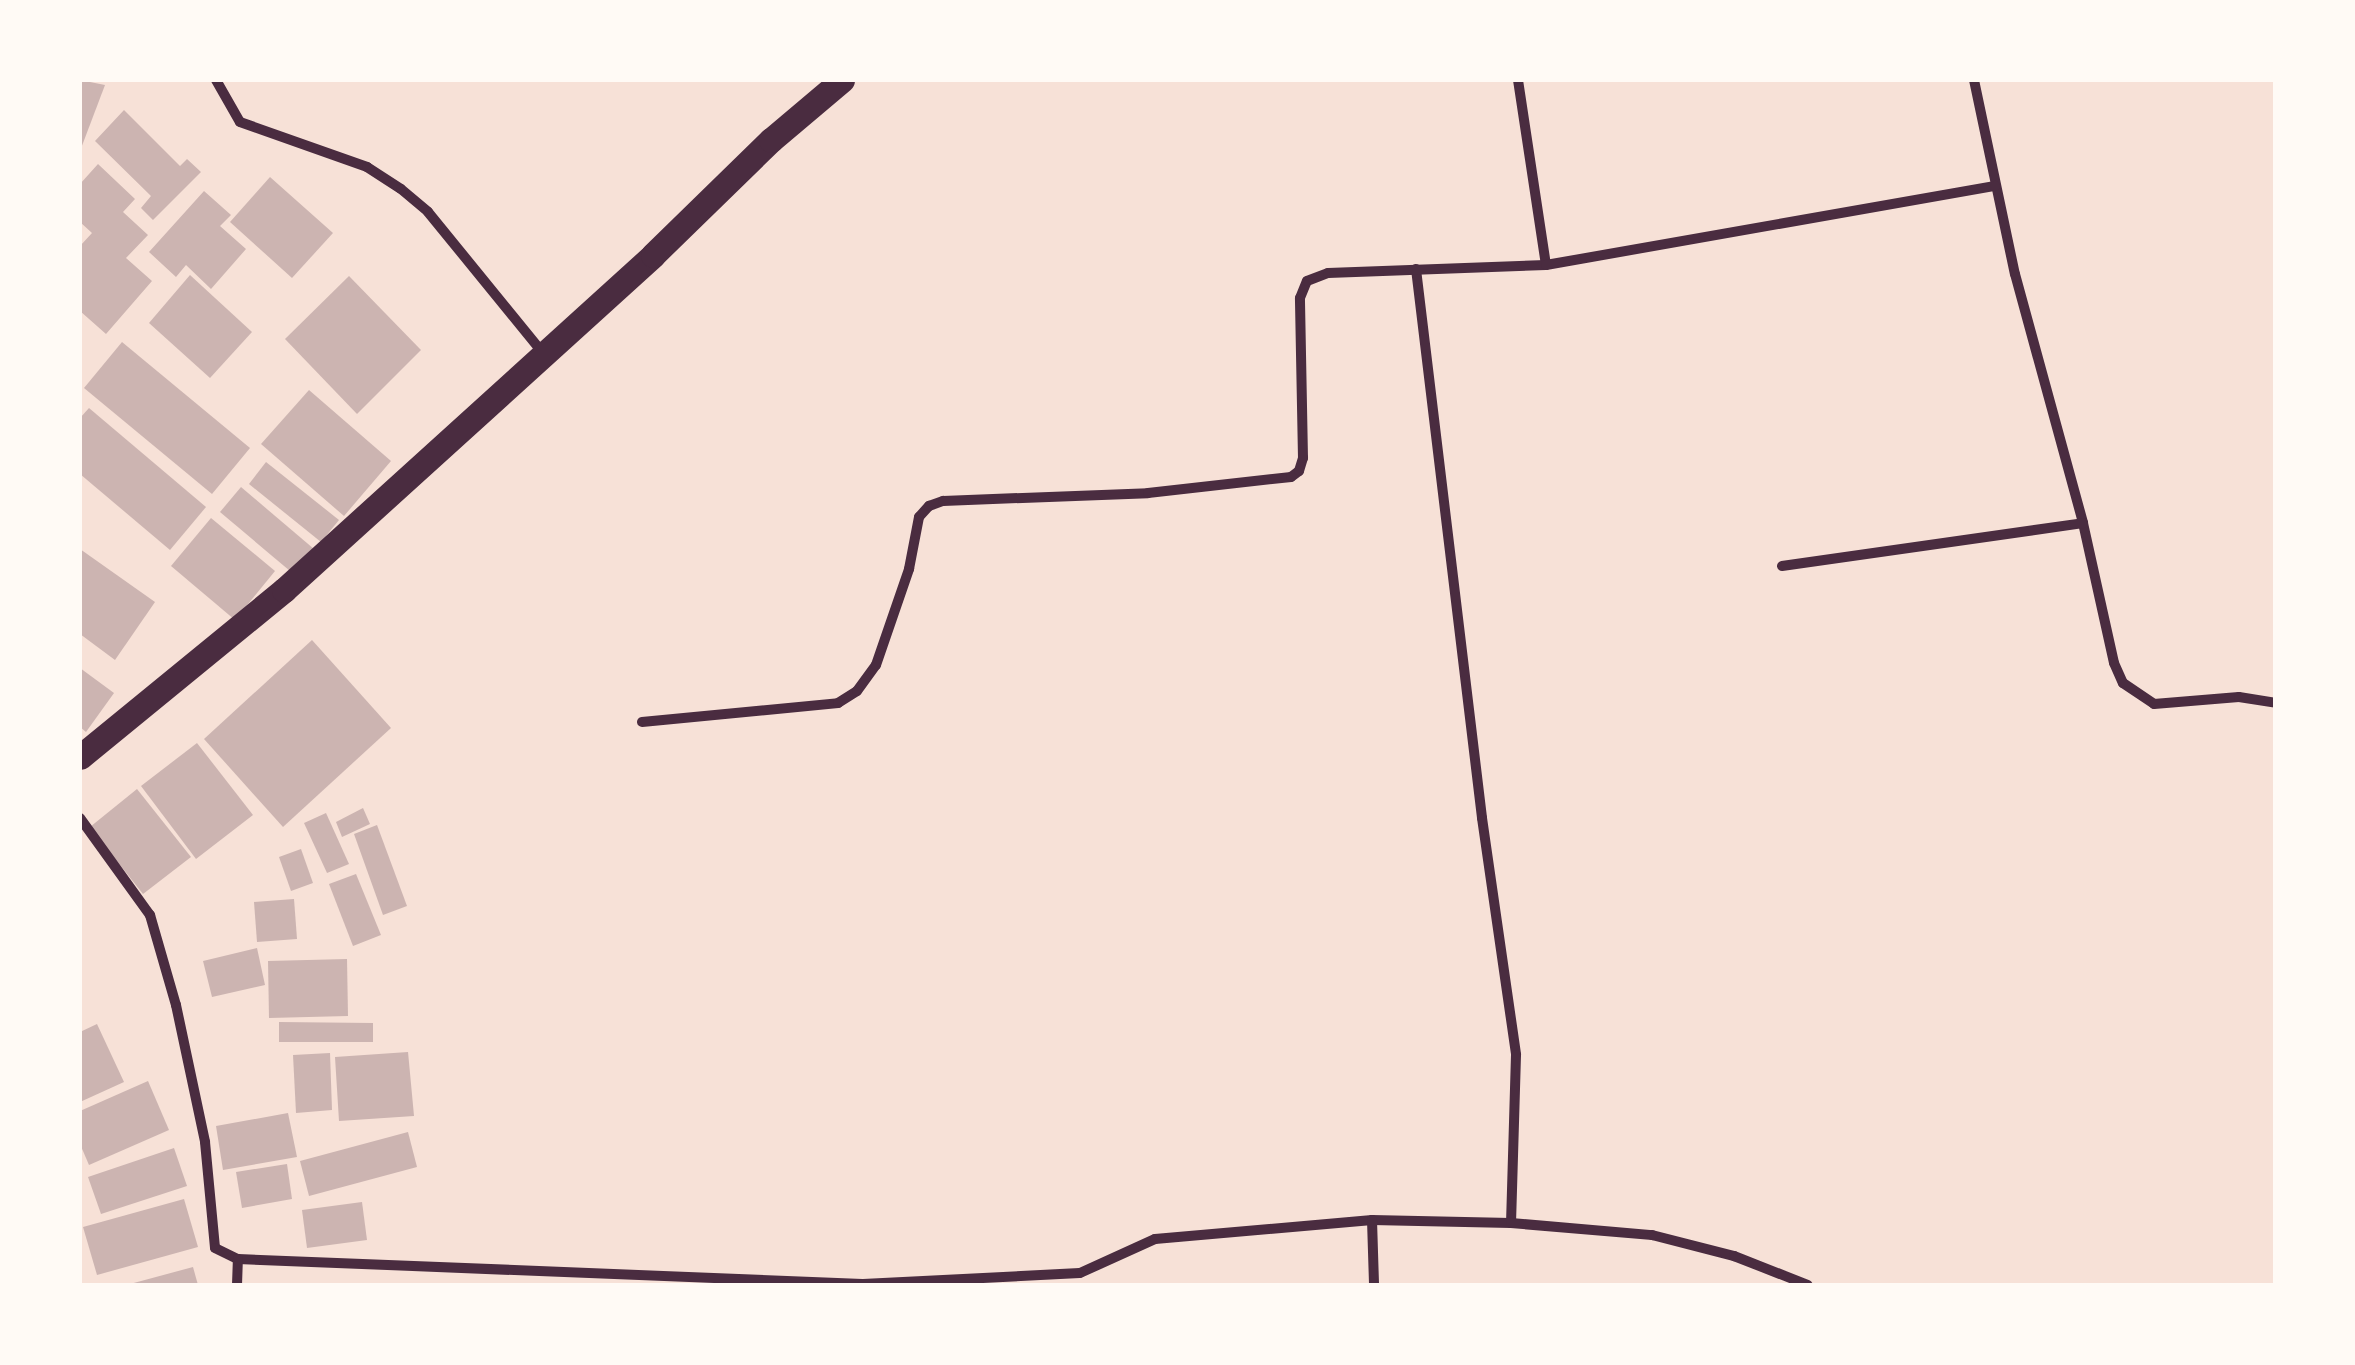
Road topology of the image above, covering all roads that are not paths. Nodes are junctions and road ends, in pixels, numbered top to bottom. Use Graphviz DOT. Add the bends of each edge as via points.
graph roads {
  1 [pos="216,80"];
  2 [pos="842,80"];
  3 [pos="1518,80"];
  4 [pos="1974,80"];
  5 [pos="1995,186"];
  6 [pos="1546,265"];
  7 [pos="1416,269"];
  8 [pos="542,353"];
  9 [pos="2083,523"];
  10 [pos="1782,566"];
  11 [pos="2275,703"];
  12 [pos="642,722"];
  13 [pos="80,756"];
  14 [pos="80,818"];
  15 [pos="1372,1220"];
  16 [pos="1512,1223"];
  17 [pos="238,1258"];
  18 [pos="611,1280"];
  19 [pos="796,1283"];
  20 [pos="237,1285"];
  21 [pos="1374,1285"];
  22 [pos="1808,1285"];
  1 -- 8 [label="street" via="240,122 367,168 401,189 428,212"];
  2 -- 8 [label="main road"];
  3 -- 6 [label="street"];
  4 -- 5 [label="street"];
  5 -- 6 [label="street"];
  5 -- 9 [label="street"];
  6 -- 7 [label="street"];
  7 -- 12 [label="street" via="1307,280 1300,298 1304,458 1291,477 928,506 876,665 856,692 838,703"];
  7 -- 16 [label="street" via="1516,1055"];
  8 -- 13 [label="main road" via="284,590"];
  9 -- 10 [label="street"];
  9 -- 11 [label="street" via="2123,683 2154,704 2238,697"];
  14 -- 17 [label="street" via="150,916 205,1142 216,1248"];
  15 -- 16 [label="street"];
  15 -- 19 [label="street" via="1155,1239 1080,1273"];
  15 -- 21 [label="street"];
  16 -- 22 [label="street" via="1652,1235 1734,1256"];
  17 -- 18 [label="street"];
  17 -- 20 [label="street"];
  18 -- 19 [label="street"];
}
